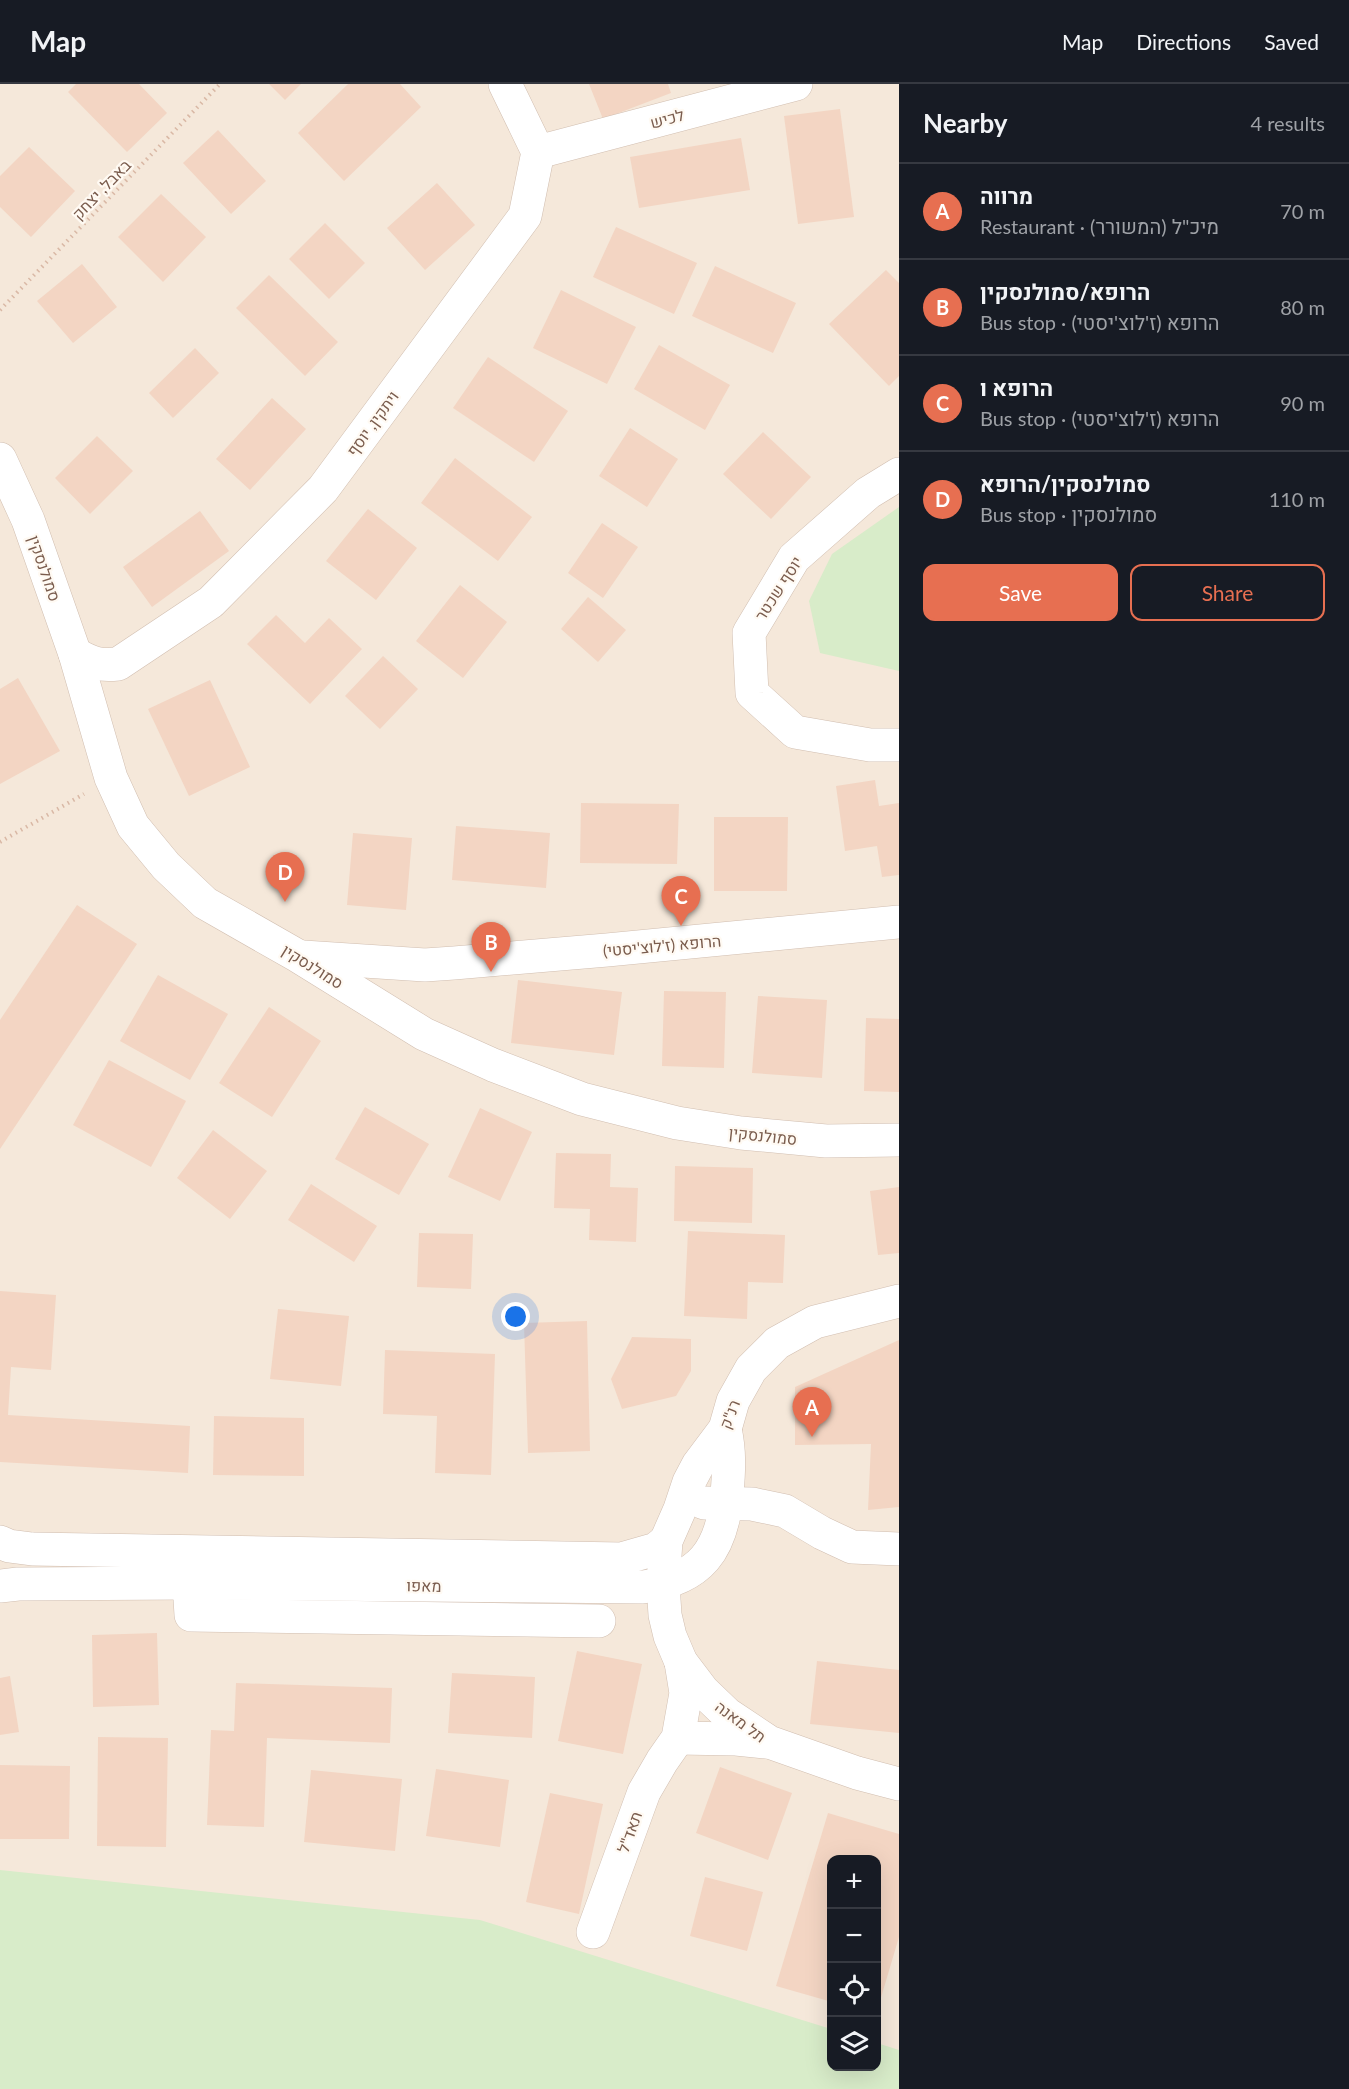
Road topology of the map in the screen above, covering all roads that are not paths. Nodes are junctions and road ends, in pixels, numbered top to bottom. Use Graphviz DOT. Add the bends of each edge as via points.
graph roads {
  1 [pos="505,84"];
  2 [pos="796,84"];
  3 [pos="538,152"];
  4 [pos="0,459"];
  5 [pos="899,474"];
  6 [pos="75,654"];
  7 [pos="899,745"];
  8 [pos="899,922"];
  9 [pos="298,956"];
  10 [pos="426,964"];
  11 [pos="390,1014"];
  12 [pos="899,1140"];
  13 [pos="899,1301"];
  14 [pos="725,1429"];
  15 [pos="726,1502"];
  16 [pos="680,1509"];
  17 [pos="666,1541"];
  18 [pos="0,1542"];
  19 [pos="899,1549"];
  20 [pos="189,1583"];
  21 [pos="0,1586"];
  22 [pos="664,1600"];
  23 [pos="599,1621"];
  24 [pos="681,1662"];
  25 [pos="678,1738"];
  26 [pos="770,1742"];
  27 [pos="899,1784"];
  28 [pos="593,1932"];
  1 -- 3 [label="street"];
  2 -- 3 [label="street, לכיש"];
  3 -- 6 [label="street, ויתקין, יוסף" via="525,216 323,489 211,602 192,615 118,664 90,663"];
  4 -- 6 [label="street, סמולנסקין" via="28,520"];
  5 -- 7 [label="street, יוסף שכטר" via="868,493 794,558 749,633 752,693 795,732 870,745"];
  6 -- 9 [label="street, סמולנסקין" via="111,778 133,826 165,866 205,903"];
  8 -- 10 [label="street, הרופא (ז'לוצ'יסטי)" via="607,951"];
  9 -- 10 [label="street, הרופא (ז'לוצ'יסטי)"];
  9 -- 11 [label="street, סמולנסקין"];
  10 -- 11 [label="street, הרופא (ז'לוצ'יסטי)" via="402,974 390,999"];
  11 -- 12 [label="street, סמולנסקין" via="493,1065 582,1099 677,1123 826,1141"];
  13 -- 14 [label="street, רנ\"ק" via="815,1322 777,1343 751,1369 733,1401"];
  14 -- 15 [label="street, מאפו" via="729,1449"];
  14 -- 16 [label="street, רנ\"ק" via="694,1473"];
  15 -- 16 [label="street" via="696,1503"];
  15 -- 19 [label="street" via="785,1511 852,1547"];
  15 -- 22 [label="street, מאפו" via="716,1544 705,1560 680,1578"];
  16 -- 17 [label="street, רנ\"ק"];
  17 -- 18 [label="street, מאפו" via="650,1551 621,1559 32,1549"];
  17 -- 22 [label="street, רנ\"ק"];
  20 -- 21 [label="street, מאפו"];
  20 -- 22 [label="street, מאפו" via="644,1587"];
  20 -- 23 [label="street" via="191,1615"];
  22 -- 24 [label="street, תל מאנה" via="670,1636"];
  24 -- 25 [label="street, תאד\"ל" via="686,1693"];
  24 -- 26 [label="street, תל מאנה" via="727,1714"];
  25 -- 26 [label="street"];
  25 -- 28 [label="street, תאד\"ל" via="644,1792"];
  26 -- 27 [label="street, תל מאנה"];
}
